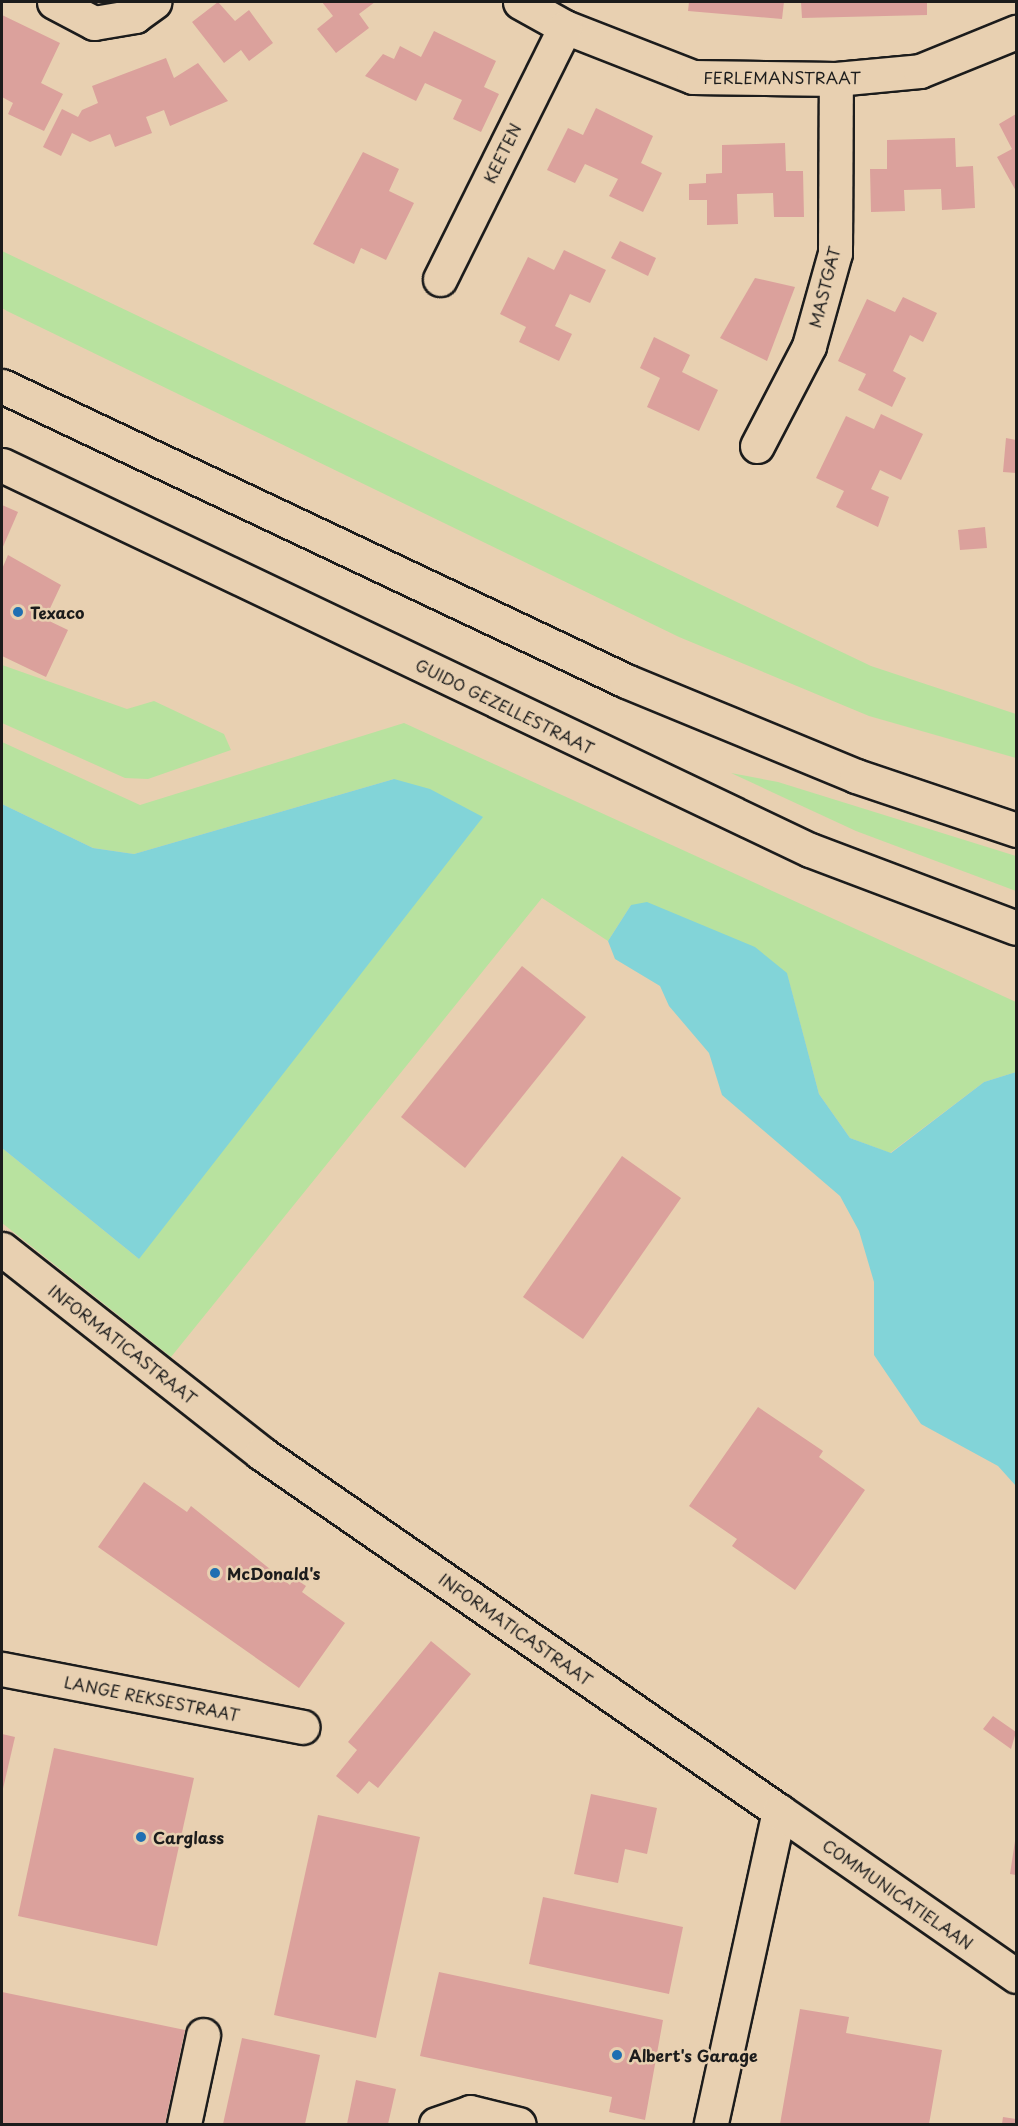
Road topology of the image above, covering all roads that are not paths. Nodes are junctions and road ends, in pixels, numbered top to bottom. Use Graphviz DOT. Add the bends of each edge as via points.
graph roads {
  1 [pos="54,2"];
  2 [pos="154,2"];
  3 [pos="520,2"];
  4 [pos="565,27"];
  5 [pos="1017,32"];
  6 [pos="836,79"];
  7 [pos="440,279"];
  8 [pos="2,386"];
  9 [pos="757,446"];
  10 [pos="2,465"];
  11 [pos="1017,830"];
  12 [pos="1017,928"];
  13 [pos="2,1249"];
  14 [pos="2,1669"];
  15 [pos="302,1727"];
  16 [pos="779,1811"];
  17 [pos="1017,1976"];
  18 [pos="203,2036"];
  19 [pos="184,2124"];
  20 [pos="436,2124"];
  21 [pos="519,2124"];
  22 [pos="711,2124"];
  1 -- 2 [label="street" via="94,23 135,16"];
  3 -- 4 [label="street, FERLEMANSTRAAT"];
  4 -- 6 [label="street, FERLEMANSTRAAT" via="693,77"];
  4 -- 7 [label="street, KEETEN"];
  5 -- 6 [label="street, FERLEMANSTRAAT" via="920,71"];
  6 -- 9 [label="street, MASTGAT" via="835,253 809,346"];
  8 -- 11 [label="street" via="626,681 856,776"];
  10 -- 12 [label="street, GUIDO GEZELLESTRAAT" via="780,836"];
  13 -- 16 [label="street, INFORMATICASTRAAT" via="261,1452"];
  14 -- 15 [label="street, LANGE REKSESTRAAT"];
  16 -- 17 [label="street, COMMUNICATIELAAN"];
  16 -- 22 [label="street"];
  18 -- 19 [label="street"];
  20 -- 21 [label="street" via="470,2112"];
}
